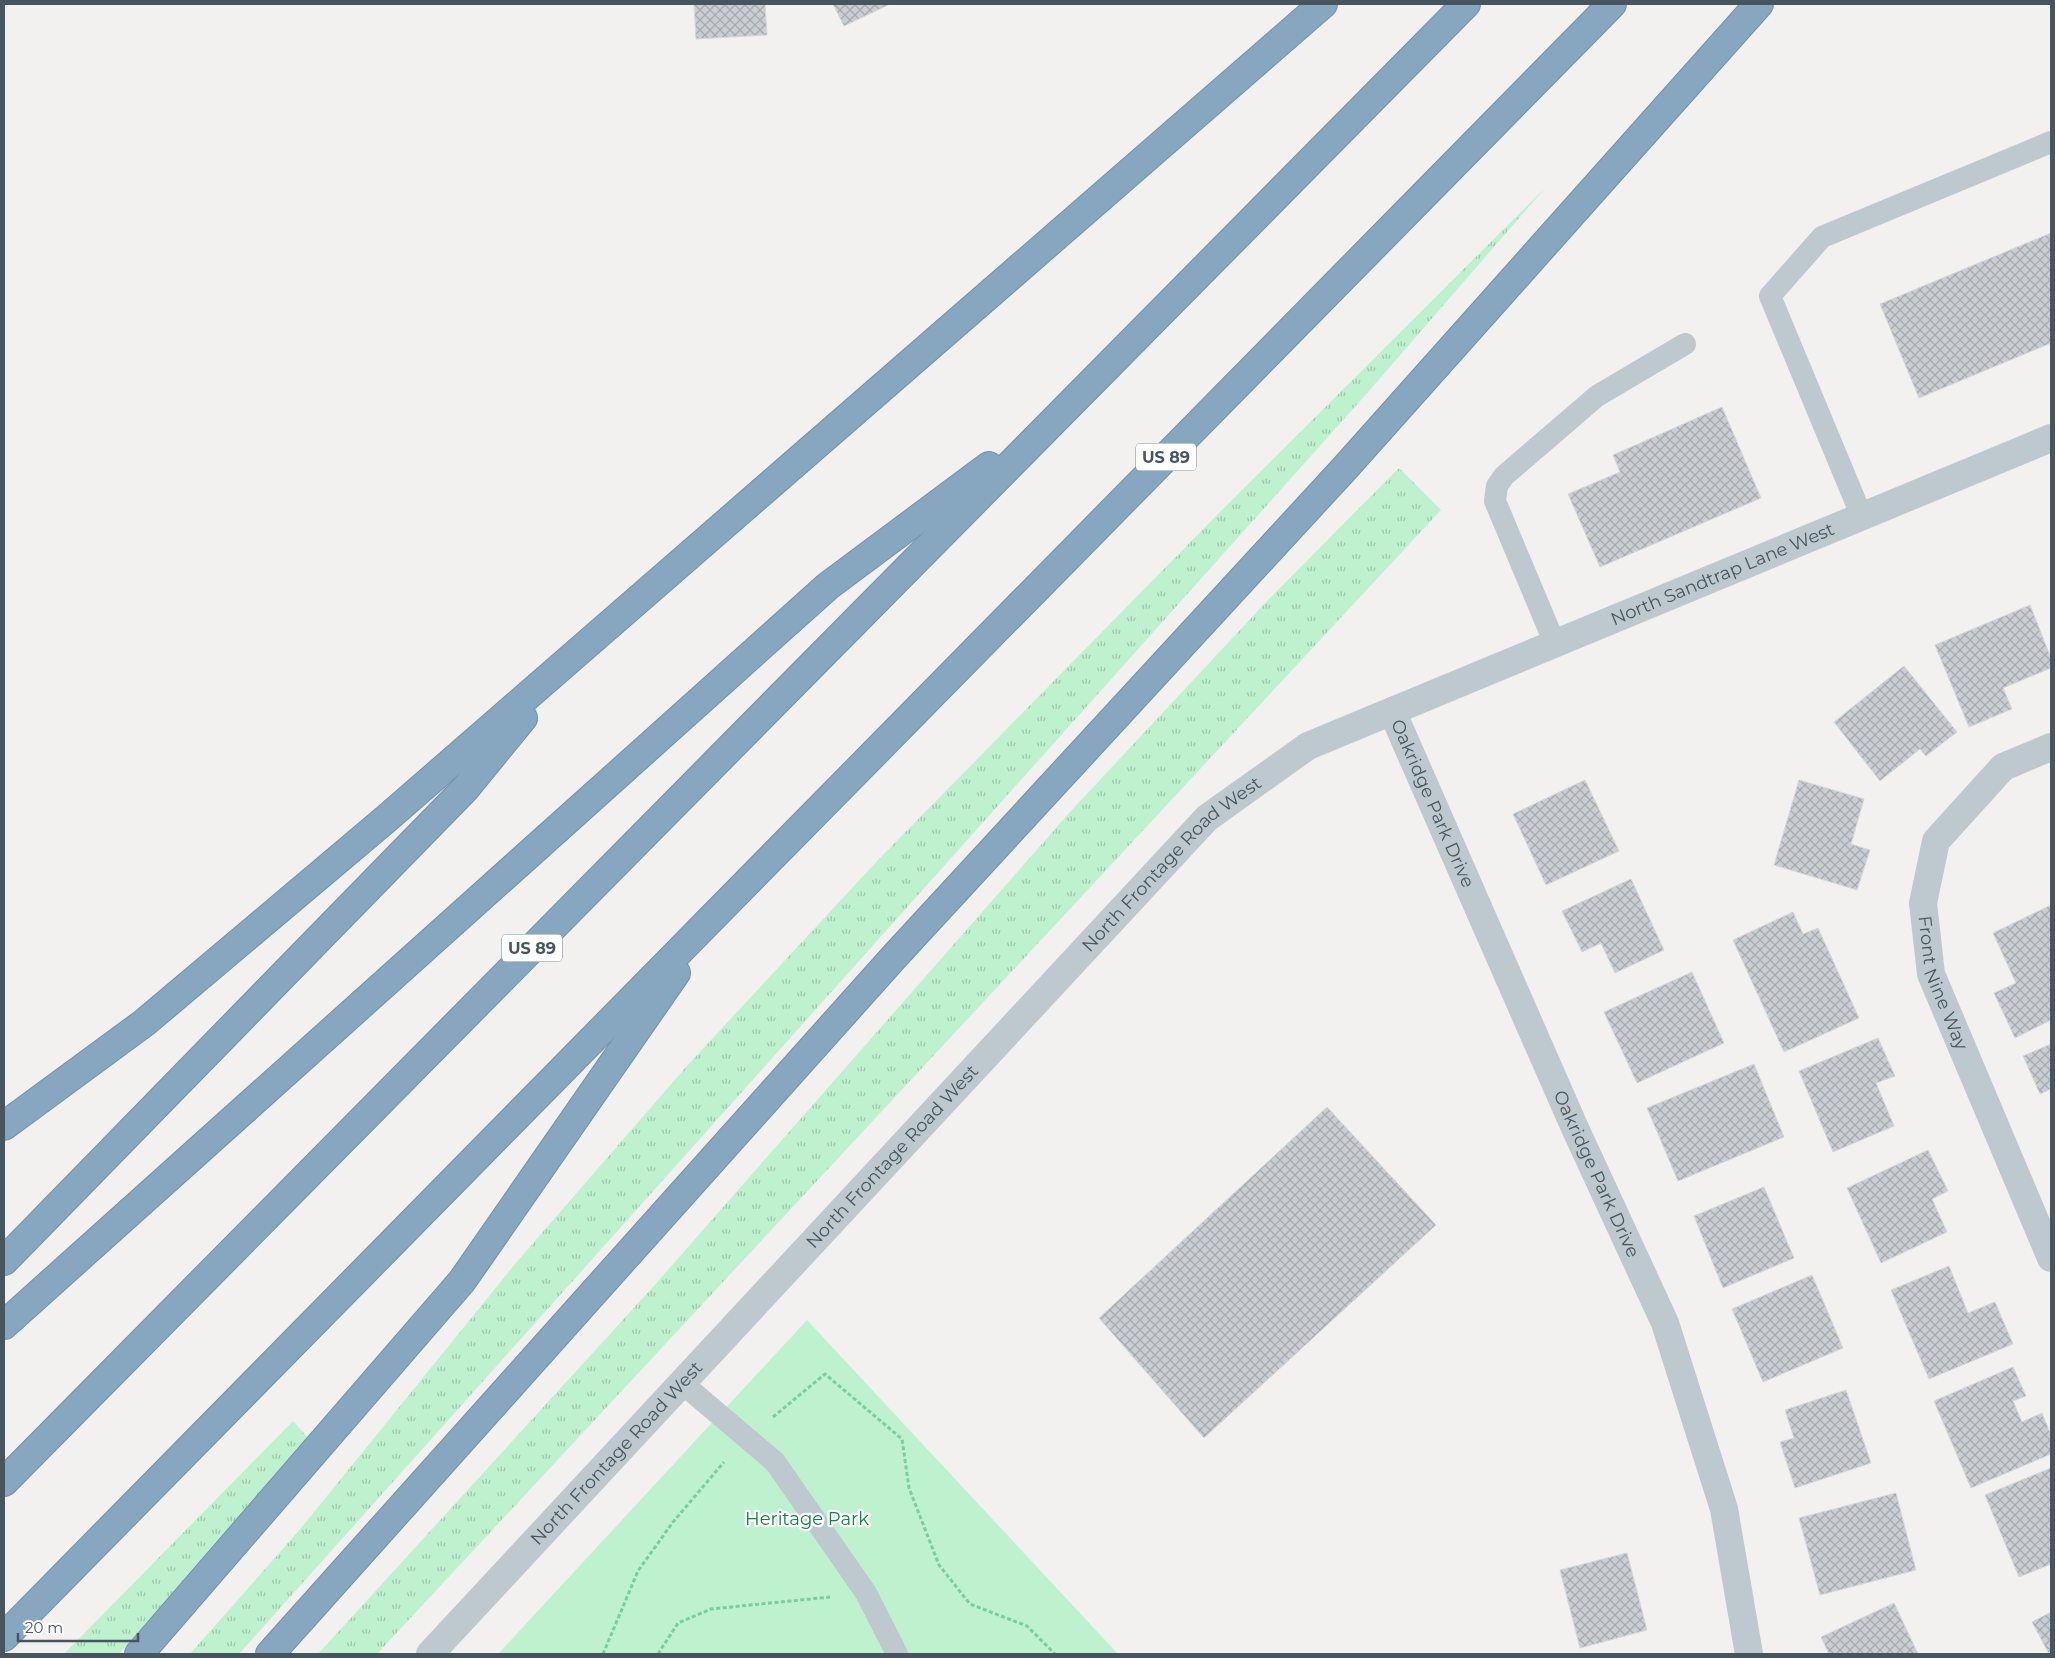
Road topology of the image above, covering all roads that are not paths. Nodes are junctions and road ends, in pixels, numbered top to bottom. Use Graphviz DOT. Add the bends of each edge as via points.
graph roads {
  1 [pos="1323,4"];
  2 [pos="1466,4"];
  3 [pos="1612,4"];
  4 [pos="1759,4"];
  5 [pos="2051,142"];
  6 [pos="1685,344"];
  7 [pos="1060,413"];
  8 [pos="2049,446"];
  9 [pos="1862,517"];
  10 [pos="1555,644"];
  11 [pos="571,659"];
  12 [pos="1392,711"];
  13 [pos="2051,747"];
  14 [pos="719,910"];
  15 [pos="4,1126"];
  16 [pos="2051,1258"];
  17 [pos="4,1261"];
  18 [pos="4,1325"];
  19 [pos="682,1383"];
  20 [pos="4,1482"];
  21 [pos="4,1637"];
  22 [pos="139,1654"];
  23 [pos="270,1654"];
  24 [pos="430,1654"];
  25 [pos="897,1654"];
  26 [pos="1749,1654"];
  1 -- 11 [label="highway"];
  2 -- 7 [label="highway, US 89"];
  3 -- 14 [label="highway, US 89"];
  4 -- 23 [label="highway" via="1345,468 887,964"];
  5 -- 9 [label="lane" via="1822,236 1770,296"];
  6 -- 10 [label="lane" via="1597,396 1504,476 1497,486 1495,501"];
  7 -- 18 [label="highway" via="828,586"];
  7 -- 20 [label="highway, US 89"];
  8 -- 9 [label="street, North Sandtrap Lane West"];
  9 -- 10 [label="street, North Sandtrap Lane West"];
  10 -- 12 [label="street, North Sandtrap Lane West"];
  11 -- 15 [label="highway" via="386,820 144,1023"];
  11 -- 17 [label="highway" via="465,789"];
  12 -- 19 [label="street, North Frontage Road West" via="1308,746 1207,818"];
  12 -- 26 [label="street, Oakridge Park Drive" via="1574,1126 1665,1323 1724,1509"];
  13 -- 16 [label="street, Front Nine Way" via="2003,767 1936,841 1922,903 1931,974"];
  14 -- 21 [label="highway, US 89"];
  14 -- 22 [label="highway" via="462,1281"];
  19 -- 24 [label="street, North Frontage Road West"];
  19 -- 25 [label="lane" via="775,1462 866,1593"];
}
